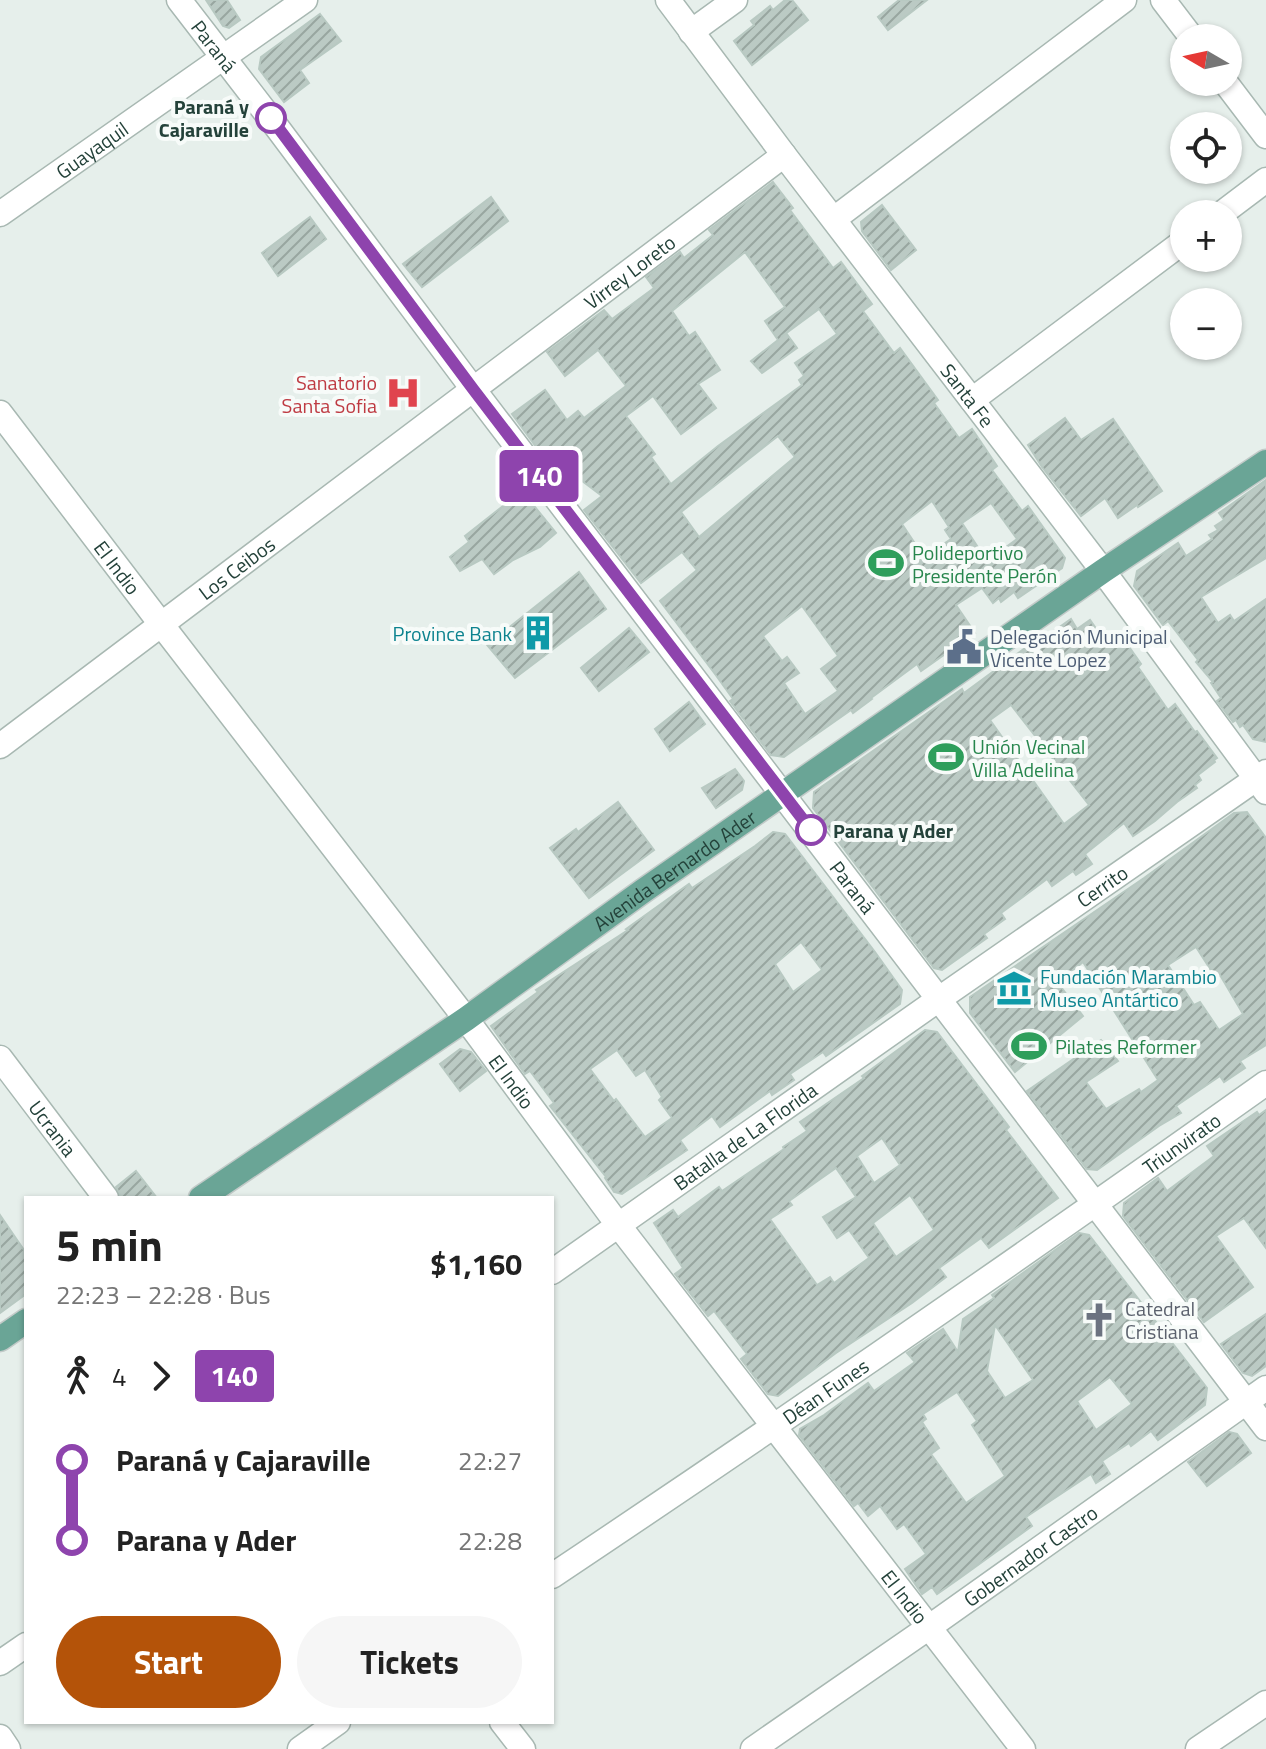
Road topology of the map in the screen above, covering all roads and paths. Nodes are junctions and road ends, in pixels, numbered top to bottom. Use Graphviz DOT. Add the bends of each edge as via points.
graph roads {
  1 [pos="179,0"];
  2 [pos="305,0"];
  3 [pos="668,0"];
  4 [pos="735,0"];
  5 [pos="1124,0"];
  6 [pos="1163,0"];
  7 [pos="1181,24"];
  8 [pos="691,32"];
  9 [pos="223,57"];
  10 [pos="1236,96"];
  11 [pos="1266,136"];
  12 [pos="784,155"];
  13 [pos="1266,180"];
  14 [pos="1240,200"];
  15 [pos="0,214"];
  16 [pos="834,219"];
  17 [pos="1170,252"];
  18 [pos="473,389"];
  19 [pos="972,400"];
  20 [pos="0,413"];
  21 [pos="1266,462"];
  22 [pos="1103,571"];
  23 [pos="161,624"];
  24 [pos="0,746"];
  25 [pos="1263,781"];
  26 [pos="783,793"];
  27 [pos="939,999"];
  28 [pos="466,1019"];
  29 [pos="0,1058"];
  30 [pos="1266,1083"];
  31 [pos="104,1196"];
  32 [pos="204,1196"];
  33 [pos="1096,1204"];
  34 [pos="619,1226"];
  35 [pos="554,1271"];
  36 [pos="24,1322"];
  37 [pos="0,1339"];
  38 [pos="1256,1395"];
  39 [pos="775,1427"];
  40 [pos="1266,1428"];
  41 [pos="554,1575"];
  42 [pos="928,1628"];
  43 [pos="24,1646"];
  44 [pos="0,1663"];
  45 [pos="1266,1703"];
  46 [pos="335,1724"];
  47 [pos="504,1724"];
  48 [pos="0,1737"];
  49 [pos="8,1749"];
  50 [pos="300,1749"];
  51 [pos="523,1749"];
  52 [pos="753,1749"];
  53 [pos="1023,1749"];
  54 [pos="1198,1749"];
  1 -- 9 [label="street, Paraná"];
  2 -- 9 [label="street, Guayaquil"];
  3 -- 8 [label="street, Santa Fe"];
  4 -- 8 [label="street"];
  5 -- 16 [label="street"];
  6 -- 7 [label="street"];
  8 -- 12 [label="street, Santa Fe"];
  9 -- 15 [label="street, Guayaquil"];
  9 -- 18 [label="street, Paraná"];
  10 -- 11 [label="street"];
  12 -- 16 [label="street, Santa Fe"];
  12 -- 18 [label="street, Virrey Loreto"];
  13 -- 14 [label="street"];
  16 -- 19 [label="street, Santa Fe"];
  17 -- 19 [label="street"];
  18 -- 23 [label="street, Los Ceibos"];
  18 -- 26 [label="street, Paraná"];
  19 -- 22 [label="street, Santa Fe"];
  20 -- 23 [label="street, El Indio"];
  21 -- 22 [label="main road, Avenida Bernardo Ader"];
  22 -- 25 [label="street, Santa Fe"];
  22 -- 26 [label="main road, Avenida Bernardo Ader"];
  23 -- 24 [label="street, Los Ceibos"];
  23 -- 28 [label="street, El Indio"];
  25 -- 27 [label="street, Cerrito"];
  26 -- 27 [label="street, Paraná"];
  26 -- 28 [label="main road, Avenida Bernardo Ader"];
  27 -- 33 [label="street, Paraná"];
  27 -- 34 [label="street, Batalla de La Florida"];
  28 -- 32 [label="main road, Avenida Bernardo Ader"];
  28 -- 34 [label="street, El Indio"];
  29 -- 31 [label="street, Ucrania"];
  30 -- 33 [label="street, Triunvirato"];
  33 -- 38 [label="street, Paraná"];
  33 -- 39 [label="street, Déan Funes"];
  34 -- 35 [label="street, Batalla de La Florida"];
  34 -- 39 [label="street, El Indio"];
  36 -- 37 [label="main road"];
  38 -- 40 [label="street, Paraná"];
  38 -- 42 [label="street, Gobernador Castro"];
  39 -- 41 [label="street, Déan Funes"];
  39 -- 42 [label="street, El Indio"];
  42 -- 52 [label="street, Gobernador Castro"];
  42 -- 53 [label="street, El Indio"];
  43 -- 44 [label="street"];
  45 -- 54 [label="street"];
  46 -- 50 [label="street"];
  47 -- 51 [label="street"];
  48 -- 49 [label="street"];
}
